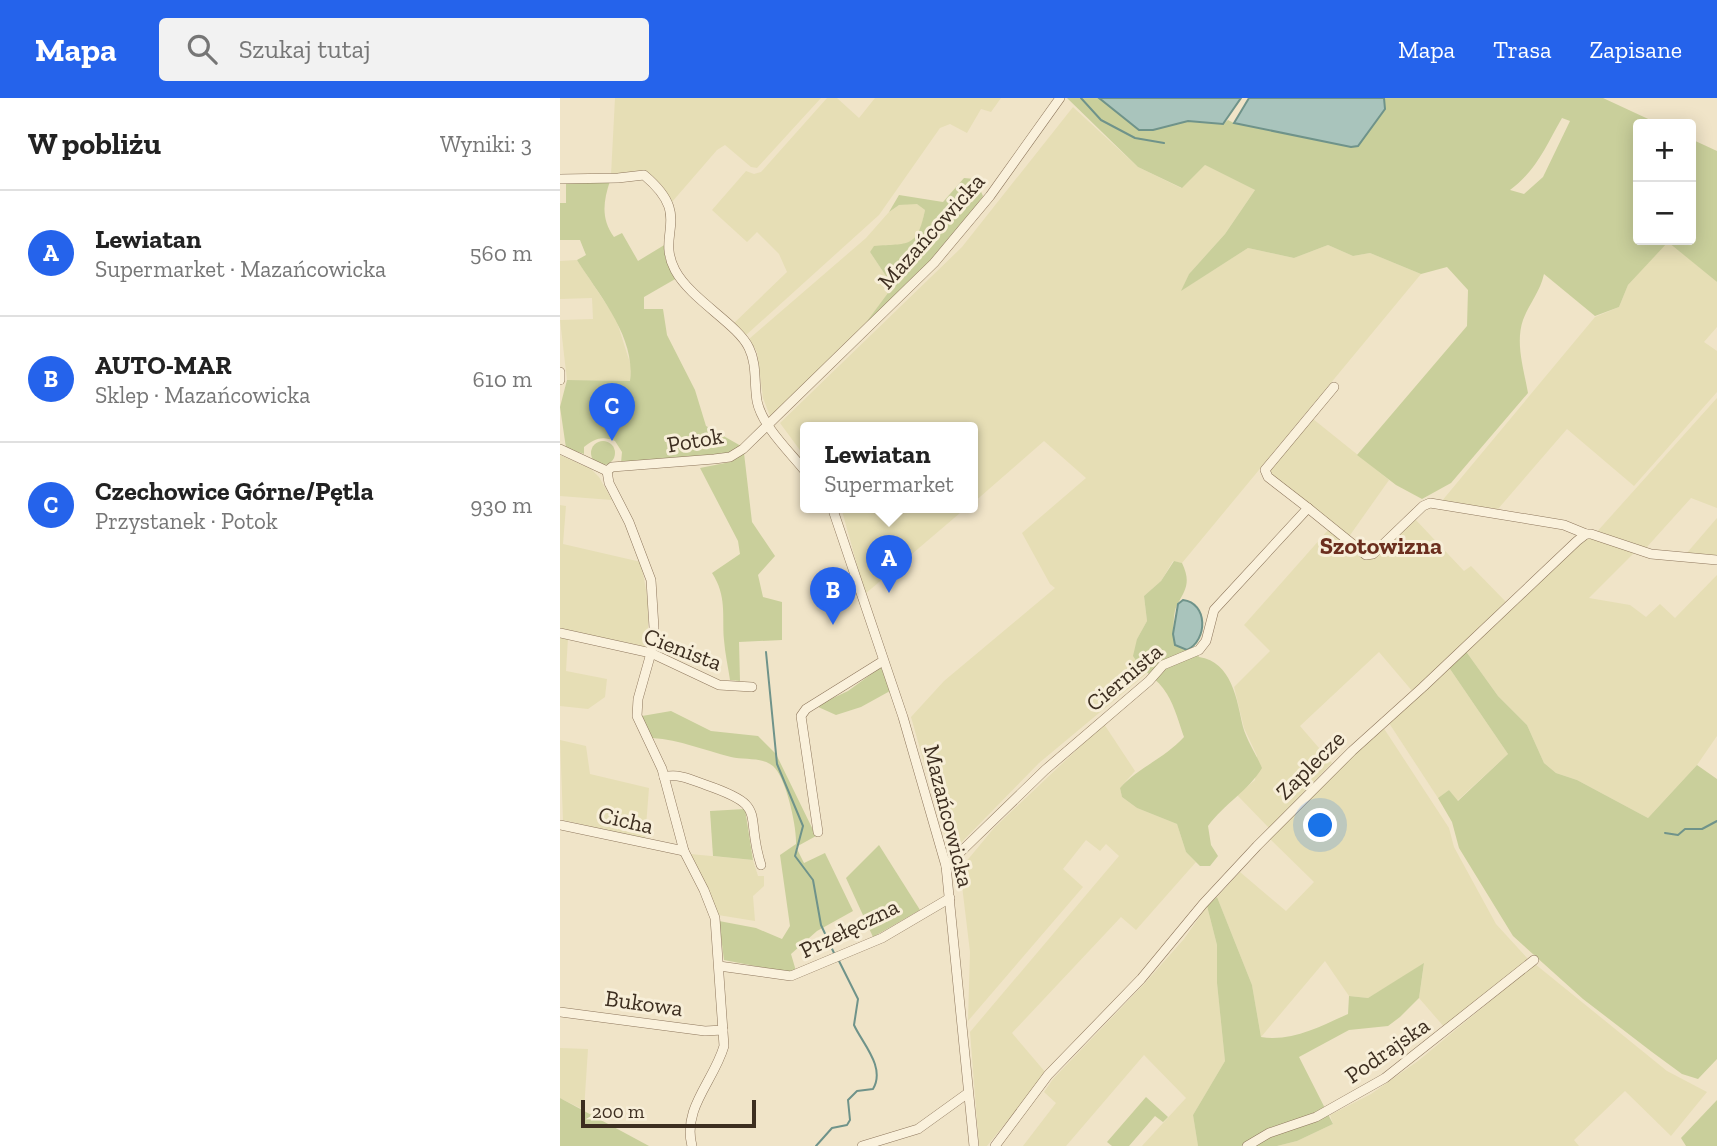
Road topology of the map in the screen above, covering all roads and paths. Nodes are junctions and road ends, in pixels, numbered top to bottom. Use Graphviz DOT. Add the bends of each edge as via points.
graph roads {
  1 [pos="1060,98"];
  2 [pos="560,178"];
  3 [pos="560,372"];
  4 [pos="560,380"];
  5 [pos="1334,387"];
  6 [pos="769,424"];
  7 [pos="560,449"];
  8 [pos="800,464"];
  9 [pos="612,469"];
  10 [pos="1308,508"];
  11 [pos="834,513"];
  12 [pos="1586,534"];
  13 [pos="1717,560"];
  14 [pos="560,633"];
  15 [pos="651,653"];
  16 [pos="883,661"];
  17 [pos="752,687"];
  18 [pos="664,777"];
  19 [pos="560,825"];
  20 [pos="818,832"];
  21 [pos="684,851"];
  22 [pos="761,865"];
  23 [pos="946,866"];
  24 [pos="950,898"];
  25 [pos="1534,960"];
  26 [pos="719,966"];
  27 [pos="560,1012"];
  28 [pos="723,1030"];
  29 [pos="968,1093"];
  30 [pos="692,1146"];
  31 [pos="862,1146"];
  32 [pos="974,1146"];
  33 [pos="995,1146"];
  34 [pos="1247,1146"];
  1 -- 6 [label="street, Mazańcowicka" via="949,246"];
  2 -- 6 [label="street" via="644,174 658,186 673,219 669,256 676,272 749,347 757,403"];
  3 -- 4 [label="street"];
  5 -- 10 [label="street" via="1265,470"];
  6 -- 8 [label="street"];
  6 -- 9 [label="street, Potok" via="730,457"];
  7 -- 9 [label="street"];
  9 -- 15 [label="street" via="606,476 651,580"];
  10 -- 12 [label="street" via="1366,555 1373,554 1430,503 1564,524"];
  10 -- 23 [label="street, Ciernista" via="1214,610 1199,650 1163,665 1045,769"];
  11 -- 16 [label="street, Mazańcowicka"];
  12 -- 13 [label="street" via="1651,554"];
  12 -- 33 [label="street, Zaplecze" via="1352,751 1257,846 1141,979 1048,1076"];
  14 -- 15 [label="street, Cienista"];
  15 -- 17 [label="street, Cienista" via="719,685"];
  15 -- 18 [label="street" via="637,716"];
  16 -- 20 [label="street" via="801,716"];
  16 -- 23 [label="street, Mazańcowicka"];
  18 -- 21 [label="street"];
  18 -- 22 [label="street" via="682,776 739,796 752,814"];
  19 -- 21 [label="street, Cicha"];
  21 -- 26 [label="street" via="712,907"];
  23 -- 24 [label="street, Mazańcowicka"];
  24 -- 26 [label="street, Przełęczna" via="882,938 791,976"];
  24 -- 29 [label="street, Mazańcowicka"];
  25 -- 34 [label="street, Podrajska" via="1385,1078 1316,1117"];
  26 -- 28 [label="street"];
  27 -- 28 [label="street, Bukowa"];
  28 -- 30 [label="street" via="720,1061 689,1117"];
  29 -- 31 [label="street" via="918,1129"];
  29 -- 32 [label="street, Mazańcowicka"];
}
